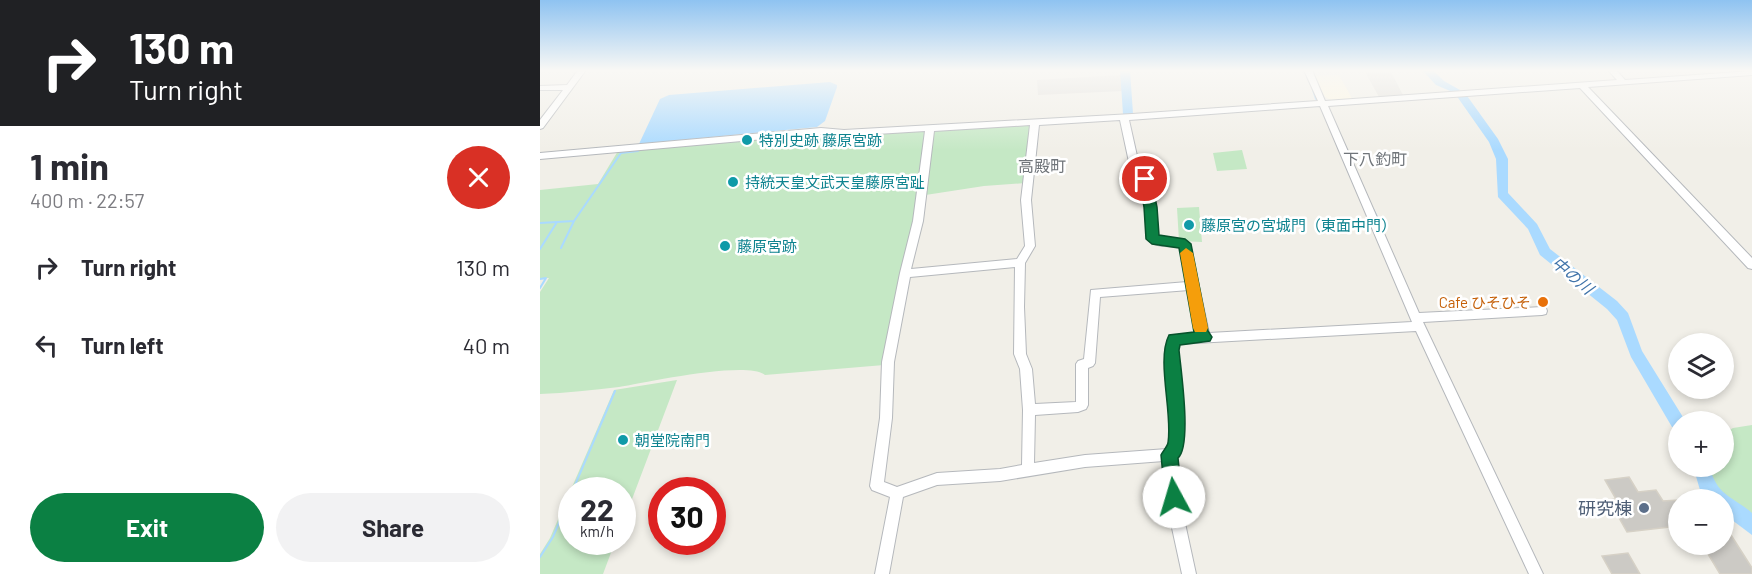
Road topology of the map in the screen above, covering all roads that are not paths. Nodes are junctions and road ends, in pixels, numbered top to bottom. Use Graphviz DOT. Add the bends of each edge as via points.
graph roads {
  1 [pos="562,97"];
  2 [pos="1320,97"];
  3 [pos="1412,97"];
  4 [pos="1593,97"];
  5 [pos="1323,103"];
  6 [pos="1124,118"];
  7 [pos="1035,122"];
  8 [pos="540,126"];
  9 [pos="930,128"];
  10 [pos="540,156"];
  11 [pos="1020,263"];
  12 [pos="1752,265"];
  13 [pos="905,273"];
  14 [pos="1191,286"];
  15 [pos="1542,311"];
  16 [pos="1418,322"];
  17 [pos="1205,337"];
  18 [pos="1029,410"];
  19 [pos="1170,455"];
  20 [pos="1028,468"];
  21 [pos="897,493"];
  22 [pos="882,574"];
  23 [pos="1189,574"];
  24 [pos="1536,574"];
  1 -- 8 [label="street"];
  2 -- 5 [label="street"];
  3 -- 5 [label="street"];
  4 -- 12 [label="street"];
  5 -- 6 [label="street"];
  5 -- 16 [label="street"];
  6 -- 7 [label="street"];
  6 -- 14 [label="street" via="1137,176 1145,179 1152,239 1185,244"];
  7 -- 9 [label="street"];
  7 -- 11 [label="street" via="1026,200 1030,246"];
  9 -- 10 [label="street" via="821,131"];
  9 -- 13 [label="street" via="918,221"];
  11 -- 13 [label="street"];
  11 -- 18 [label="street" via="1020,354 1026,369"];
  13 -- 21 [label="street" via="888,362 877,486"];
  14 -- 17 [label="street"];
  14 -- 18 [label="street" via="1095,293 1089,363 1082,364 1082,405"];
  15 -- 16 [label="street"];
  16 -- 17 [label="street"];
  16 -- 24 [label="street"];
  17 -- 19 [label="street" via="1174,339 1176,449"];
  18 -- 20 [label="street"];
  19 -- 20 [label="street"];
  19 -- 23 [label="street" via="1176,514"];
  20 -- 21 [label="street" via="1000,475 937,479"];
  21 -- 22 [label="street"];
}
